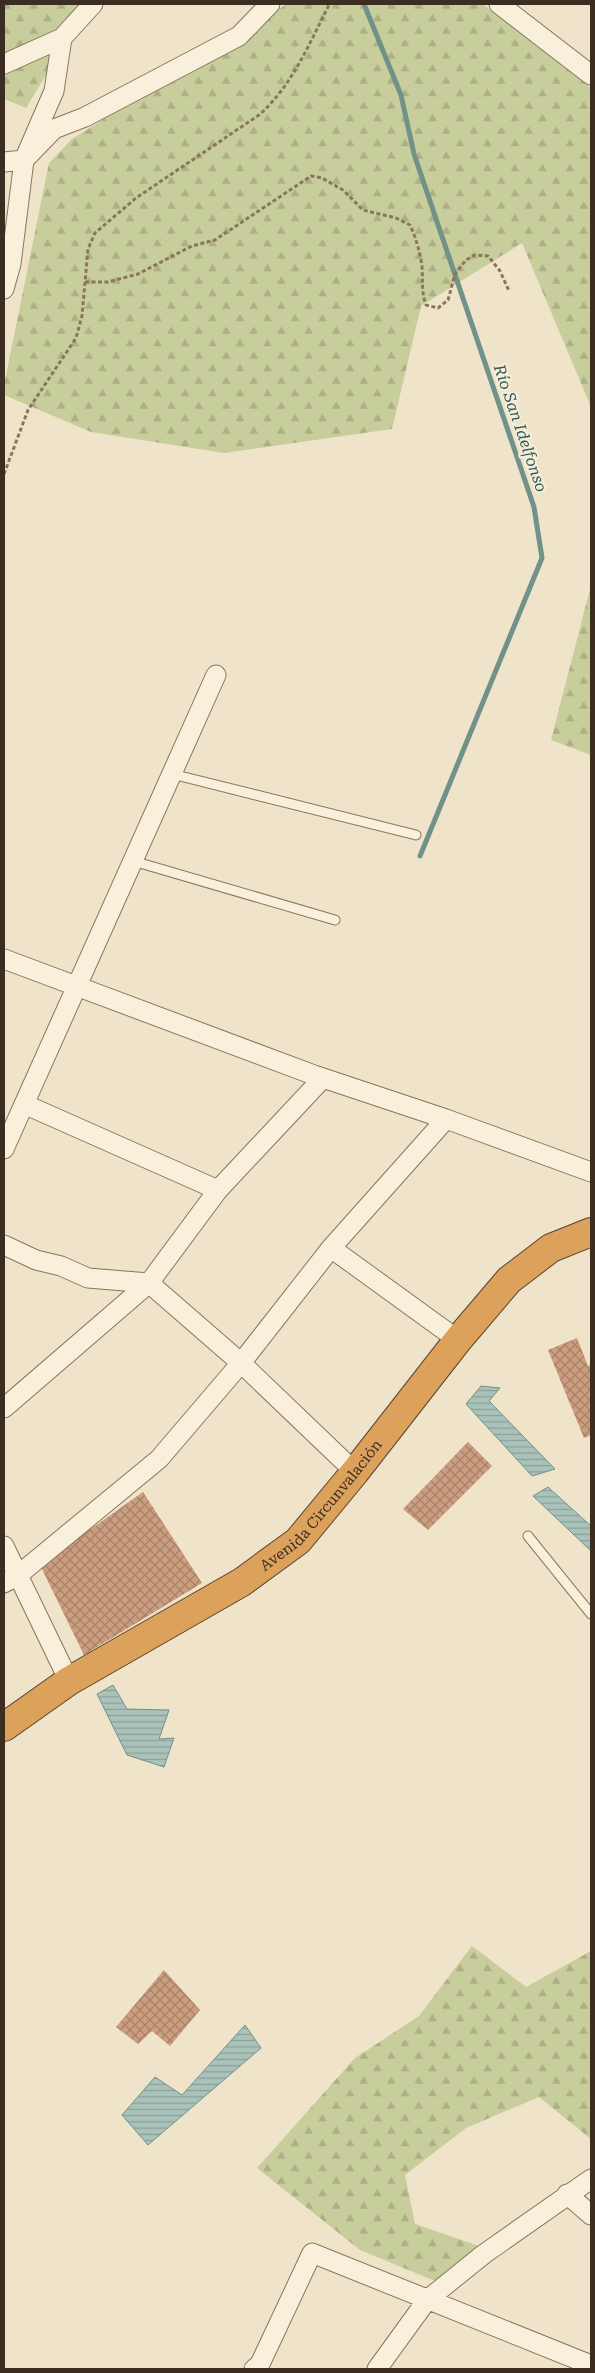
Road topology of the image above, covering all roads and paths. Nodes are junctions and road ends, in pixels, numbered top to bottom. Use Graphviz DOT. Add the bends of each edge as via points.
graph roads {
  1 [pos="93,4"];
  2 [pos="270,4"];
  3 [pos="499,4"];
  4 [pos="329,6"];
  5 [pos="62,38"];
  6 [pos="4,64"];
  7 [pos="591,75"];
  8 [pos="24,160"];
  9 [pos="4,162"];
  10 [pos="85,282"];
  11 [pos="4,289"];
  12 [pos="509,291"];
  13 [pos="4,474"];
  14 [pos="216,675"];
  15 [pos="172,774"];
  16 [pos="416,835"];
  17 [pos="133,861"];
  18 [pos="336,920"];
  19 [pos="4,959"];
  20 [pos="78,986"];
  21 [pos="323,1078"];
  22 [pos="24,1104"];
  23 [pos="446,1119"];
  24 [pos="4,1149"];
  25 [pos="591,1172"];
  26 [pos="218,1190"];
  27 [pos="591,1232"];
  28 [pos="4,1245"];
  29 [pos="331,1248"];
  30 [pos="149,1283"];
  31 [pos="458,1340"];
  32 [pos="241,1363"];
  33 [pos="4,1408"];
  34 [pos="355,1472"];
  35 [pos="528,1536"];
  36 [pos="4,1546"];
  37 [pos="10,1580"];
  38 [pos="591,1614"];
  39 [pos="69,1681"];
  40 [pos="5,1722"];
  41 [pos="591,2179"];
  42 [pos="566,2194"];
  43 [pos="591,2215"];
  44 [pos="427,2300"];
  45 [pos="591,2365"];
  46 [pos="254,2369"];
  47 [pos="377,2369"];
  1 -- 5 [label="street"];
  2 -- 8 [label="street" via="239,36 86,116 54,129"];
  3 -- 7 [label="street"];
  4 -- 10 [label="path" via="297,69 275,101 136,198 95,233 88,249"];
  5 -- 6 [label="street"];
  5 -- 8 [label="street" via="54,91"];
  8 -- 9 [label="street"];
  8 -- 11 [label="street" via="12,264"];
  10 -- 12 [label="path" via="108,282 138,274 192,246 215,240 311,176 322,178 343,190 363,210 410,225 417,242 422,267 421,291 426,305 438,308 448,300 455,274 466,260 475,255 488,256 500,271"];
  10 -- 13 [label="path" via="76,338 28,410"];
  14 -- 15 [label="street"];
  15 -- 16 [label="lane"];
  15 -- 17 [label="street"];
  17 -- 18 [label="lane"];
  17 -- 20 [label="street"];
  19 -- 20 [label="street"];
  20 -- 21 [label="street"];
  20 -- 22 [label="street"];
  21 -- 23 [label="street"];
  21 -- 26 [label="street"];
  22 -- 24 [label="street"];
  22 -- 26 [label="street"];
  23 -- 25 [label="street"];
  23 -- 29 [label="street"];
  26 -- 30 [label="street"];
  27 -- 31 [label="highway, Avenida Circunvalación" via="551,1248 509,1280"];
  28 -- 30 [label="street" via="88,1278"];
  29 -- 31 [label="street"];
  29 -- 32 [label="street"];
  30 -- 32 [label="street"];
  30 -- 33 [label="street"];
  31 -- 34 [label="highway, Avenida Circunvalación"];
  32 -- 34 [label="street"];
  32 -- 37 [label="street" via="159,1459"];
  34 -- 39 [label="highway, Avenida Circunvalación" via="298,1541 242,1582"];
  35 -- 38 [label="lane"];
  36 -- 37 [label="street"];
  37 -- 39 [label="street"];
  39 -- 40 [label="highway, Avenida Circunvalación"];
  41 -- 42 [label="street"];
  42 -- 43 [label="street"];
  42 -- 44 [label="street"];
  44 -- 45 [label="street"];
  44 -- 46 [label="street" via="312,2253 260,2364"];
  44 -- 47 [label="street"];
}
